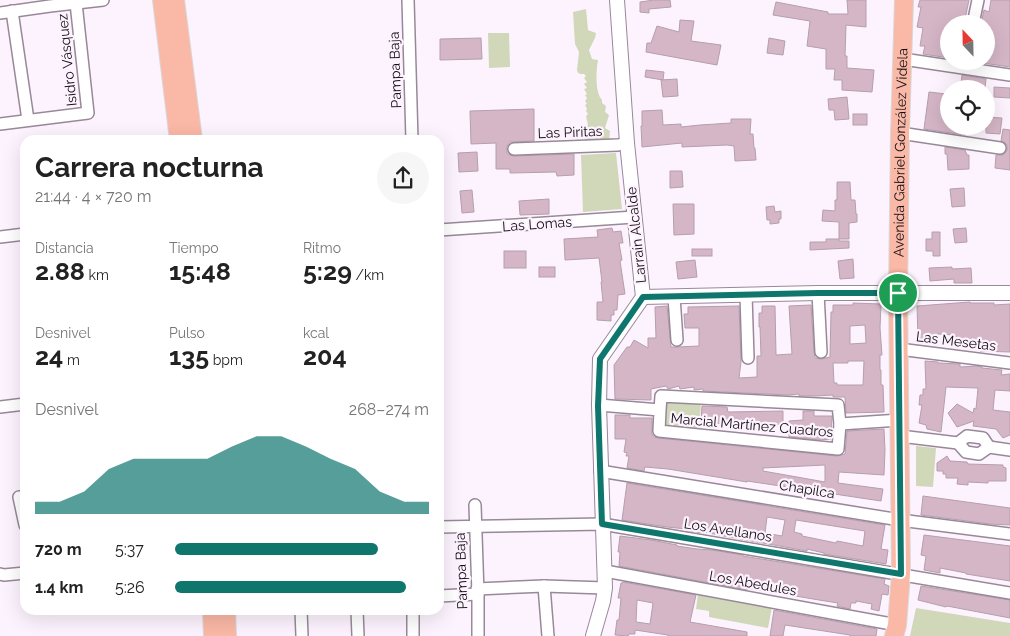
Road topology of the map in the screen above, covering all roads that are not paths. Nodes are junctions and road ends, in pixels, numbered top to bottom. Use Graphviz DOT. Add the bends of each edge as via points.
graph roads {
  1 [pos="103,0"];
  2 [pos="162,0"];
  3 [pos="176,0"];
  4 [pos="408,0"];
  5 [pos="617,0"];
  6 [pos="904,0"];
  7 [pos="978,0"];
  8 [pos="50,3"];
  9 [pos="76,3"];
  10 [pos="6,12"];
  11 [pos="975,15"];
  12 [pos="903,59"];
  13 [pos="1010,75"];
  14 [pos="28,120"];
  15 [pos="0,124"];
  16 [pos="900,133"];
  17 [pos="179,135"];
  18 [pos="192,135"];
  19 [pos="412,135"];
  20 [pos="627,143"];
  21 [pos="514,148"];
  22 [pos="1000,148"];
  23 [pos="634,218"];
  24 [pos="444,230"];
  25 [pos="20,235"];
  26 [pos="0,237"];
  27 [pos="818,293"];
  28 [pos="898,293"];
  29 [pos="1010,293"];
  30 [pos="746,295"];
  31 [pos="674,296"];
  32 [pos="643,297"];
  33 [pos="677,340"];
  34 [pos="899,349"];
  35 [pos="822,352"];
  36 [pos="748,358"];
  37 [pos="1010,363"];
  38 [pos="20,405"];
  39 [pos="598,406"];
  40 [pos="0,407"];
  41 [pos="660,410"];
  42 [pos="840,424"];
  43 [pos="900,428"];
  44 [pos="958,443"];
  45 [pos="989,447"];
  46 [pos="1010,450"];
  47 [pos="600,471"];
  48 [pos="19,497"];
  49 [pos="20,502"];
  50 [pos="475,505"];
  51 [pos="900,520"];
  52 [pos="602,524"];
  53 [pos="444,527"];
  54 [pos="475,527"];
  55 [pos="1010,534"];
  56 [pos="605,571"];
  57 [pos="20,573"];
  58 [pos="0,574"];
  59 [pos="901,574"];
  60 [pos="544,586"];
  61 [pos="605,588"];
  62 [pos="477,592"];
  63 [pos="1010,593"];
  64 [pos="444,595"];
  65 [pos="212,615"];
  66 [pos="226,615"];
  67 [pos="301,615"];
  68 [pos="357,615"];
  69 [pos="413,615"];
  70 [pos="896,630"];
  71 [pos="213,636"];
  72 [pos="227,636"];
  73 [pos="302,636"];
  74 [pos="358,636"];
  75 [pos="413,636"];
  76 [pos="478,636"];
  77 [pos="548,636"];
  78 [pos="594,636"];
  1 -- 9 [label="street"];
  2 -- 17 [label="main road"];
  3 -- 18 [label="main road"];
  4 -- 19 [label="street, Pampa Baja"];
  5 -- 20 [label="street, Larraín Alcalde"];
  6 -- 12 [label="main road, Avenida Gabriel González Videla"];
  7 -- 11 [label="street"];
  8 -- 9 [label="street"];
  8 -- 10 [label="street"];
  9 -- 14 [label="street, Isidro Vásquez" via="88,113"];
  10 -- 14 [label="street"];
  12 -- 13 [label="street"];
  12 -- 16 [label="main road, Avenida Gabriel González Videla"];
  14 -- 15 [label="street"];
  16 -- 22 [label="street"];
  16 -- 28 [label="main road, Avenida Gabriel González Videla"];
  20 -- 21 [label="street, Las Piritas"];
  20 -- 23 [label="street, Larraín Alcalde"];
  23 -- 24 [label="street, Las Lomas"];
  23 -- 32 [label="street, Larraín Alcalde"];
  25 -- 26 [label="street"];
  27 -- 28 [label="street"];
  27 -- 30 [label="street"];
  27 -- 35 [label="street"];
  28 -- 29 [label="street"];
  28 -- 34 [label="main road, Avenida Gabriel González Videla"];
  30 -- 31 [label="street"];
  30 -- 36 [label="street"];
  31 -- 32 [label="street"];
  31 -- 33 [label="street"];
  32 -- 39 [label="street, Larraín Alcalde" via="600,359"];
  34 -- 37 [label="street, Las Mesetas"];
  34 -- 43 [label="main road, Avenida Gabriel González Videla"];
  38 -- 40 [label="street"];
  39 -- 41 [label="street, Marcial Martínez Cuadros"];
  39 -- 47 [label="street, Larraín Alcalde"];
  41 -- 42 [label="street, Marcial Martínez Cuadros" via="660,396 838,405"];
  41 -- 42 [label="street, Marcial Martínez Cuadros" via="659,431 838,449"];
  42 -- 43 [label="street, Marcial Martínez Cuadros"];
  43 -- 44 [label="street, Marcial Martínez Cuadros"];
  43 -- 51 [label="main road, Avenida Gabriel González Videla"];
  44 -- 45 [label="street" via="966,452 979,454"];
  44 -- 45 [label="street" via="967,436 983,438"];
  45 -- 46 [label="street"];
  47 -- 51 [label="street, Chapilca"];
  47 -- 52 [label="street, Larraín Alcalde"];
  48 -- 49 [label="street"];
  50 -- 54 [label="street, Pampa Baja"];
  51 -- 55 [label="street, Chapilca"];
  51 -- 59 [label="main road, Avenida Gabriel González Videla"];
  52 -- 54 [label="street, Los Avellanos"];
  52 -- 56 [label="street, Larraín Alcalde"];
  52 -- 59 [label="street, Los Avellanos"];
  53 -- 54 [label="street, Los Avellanos"];
  54 -- 62 [label="street, Pampa Baja"];
  56 -- 61 [label="street, Larraín Alcalde"];
  56 -- 70 [label="street, Los Abedules"];
  57 -- 58 [label="street"];
  59 -- 63 [label="street, Los Avellanos"];
  59 -- 70 [label="main road, Avenida Gabriel González Videla"];
  60 -- 61 [label="street"];
  60 -- 62 [label="street"];
  60 -- 77 [label="street"];
  61 -- 78 [label="street, Larraín Alcalde"];
  62 -- 64 [label="street"];
  62 -- 76 [label="street, Pampa Baja"];
  65 -- 71 [label="main road"];
  66 -- 72 [label="main road"];
  67 -- 73 [label="street"];
  68 -- 74 [label="street"];
  69 -- 75 [label="street"];
}
